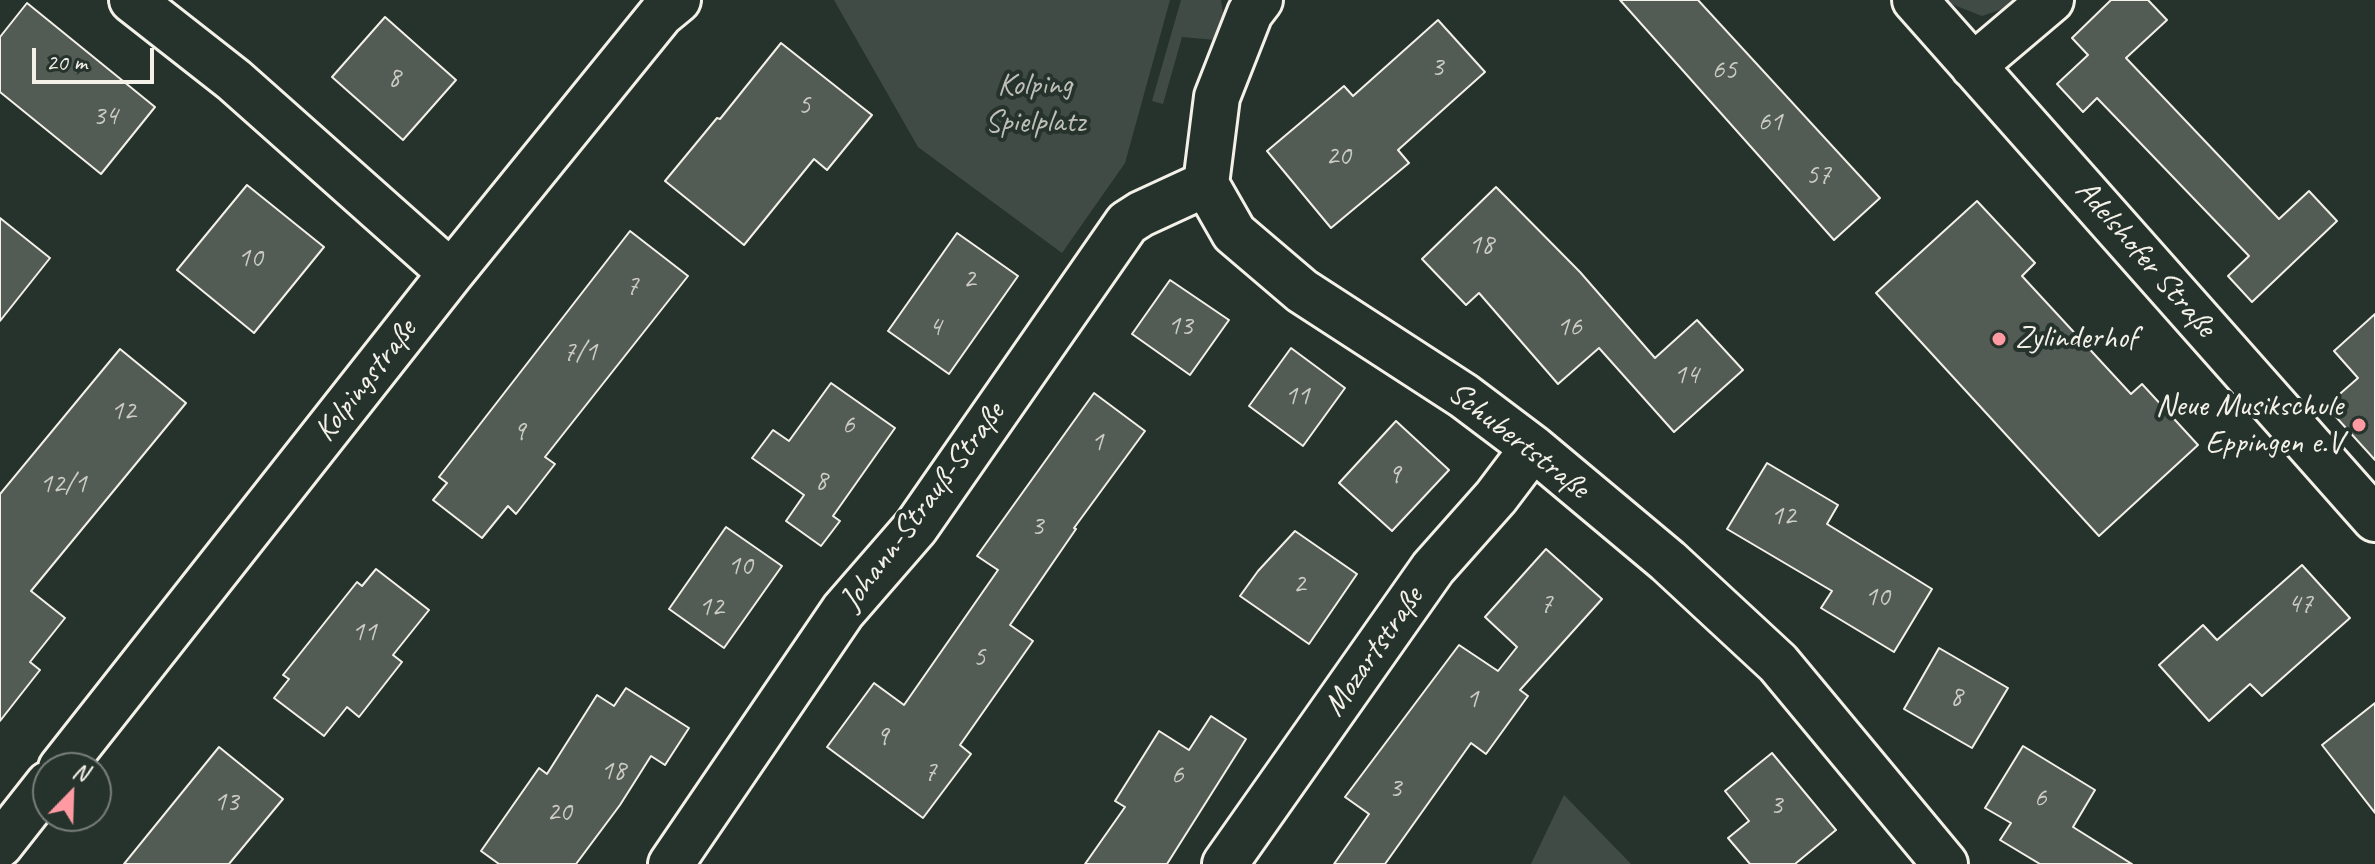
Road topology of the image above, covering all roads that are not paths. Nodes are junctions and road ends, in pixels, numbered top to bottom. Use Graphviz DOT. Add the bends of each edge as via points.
graph roads {
  1 [pos="132,0"];
  2 [pos="678,0"];
  3 [pos="1260,0"];
  4 [pos="1915,0"];
  5 [pos="2051,0"];
  6 [pos="1973,66"];
  7 [pos="1206,184"];
  8 [pos="451,273"];
  9 [pos="1533,448"];
  10 [pos="2375,519"];
  11 [pos="74,752"];
  12 [pos="32,804"];
  13 [pos="0,845"];
  14 [pos="671,864"];
  15 [pos="1225,864"];
  16 [pos="1945,864"];
  1 -- 8 [label="street" via="234,80"];
  2 -- 8 [label="street, Kolpingstraße" via="661,14"];
  3 -- 7 [label="street" via="1217,97"];
  4 -- 6 [label="street, Adelshofer Straße"];
  5 -- 6 [label="street"];
  6 -- 10 [label="street, Adelshofer Straße"];
  7 -- 9 [label="street, Schubertstraße" via="1234,233 1302,291 1464,396"];
  7 -- 14 [label="street, Johann-Strauß-Straße" via="1127,223 916,527 843,611"];
  8 -- 11 [label="street, Kolpingstraße"];
  9 -- 15 [label="street, Mozartstraße" via="1433,568"];
  9 -- 16 [label="street, Schubertstraße" via="1668,561 1778,663"];
  12 -- 13 [label="street"];
}
